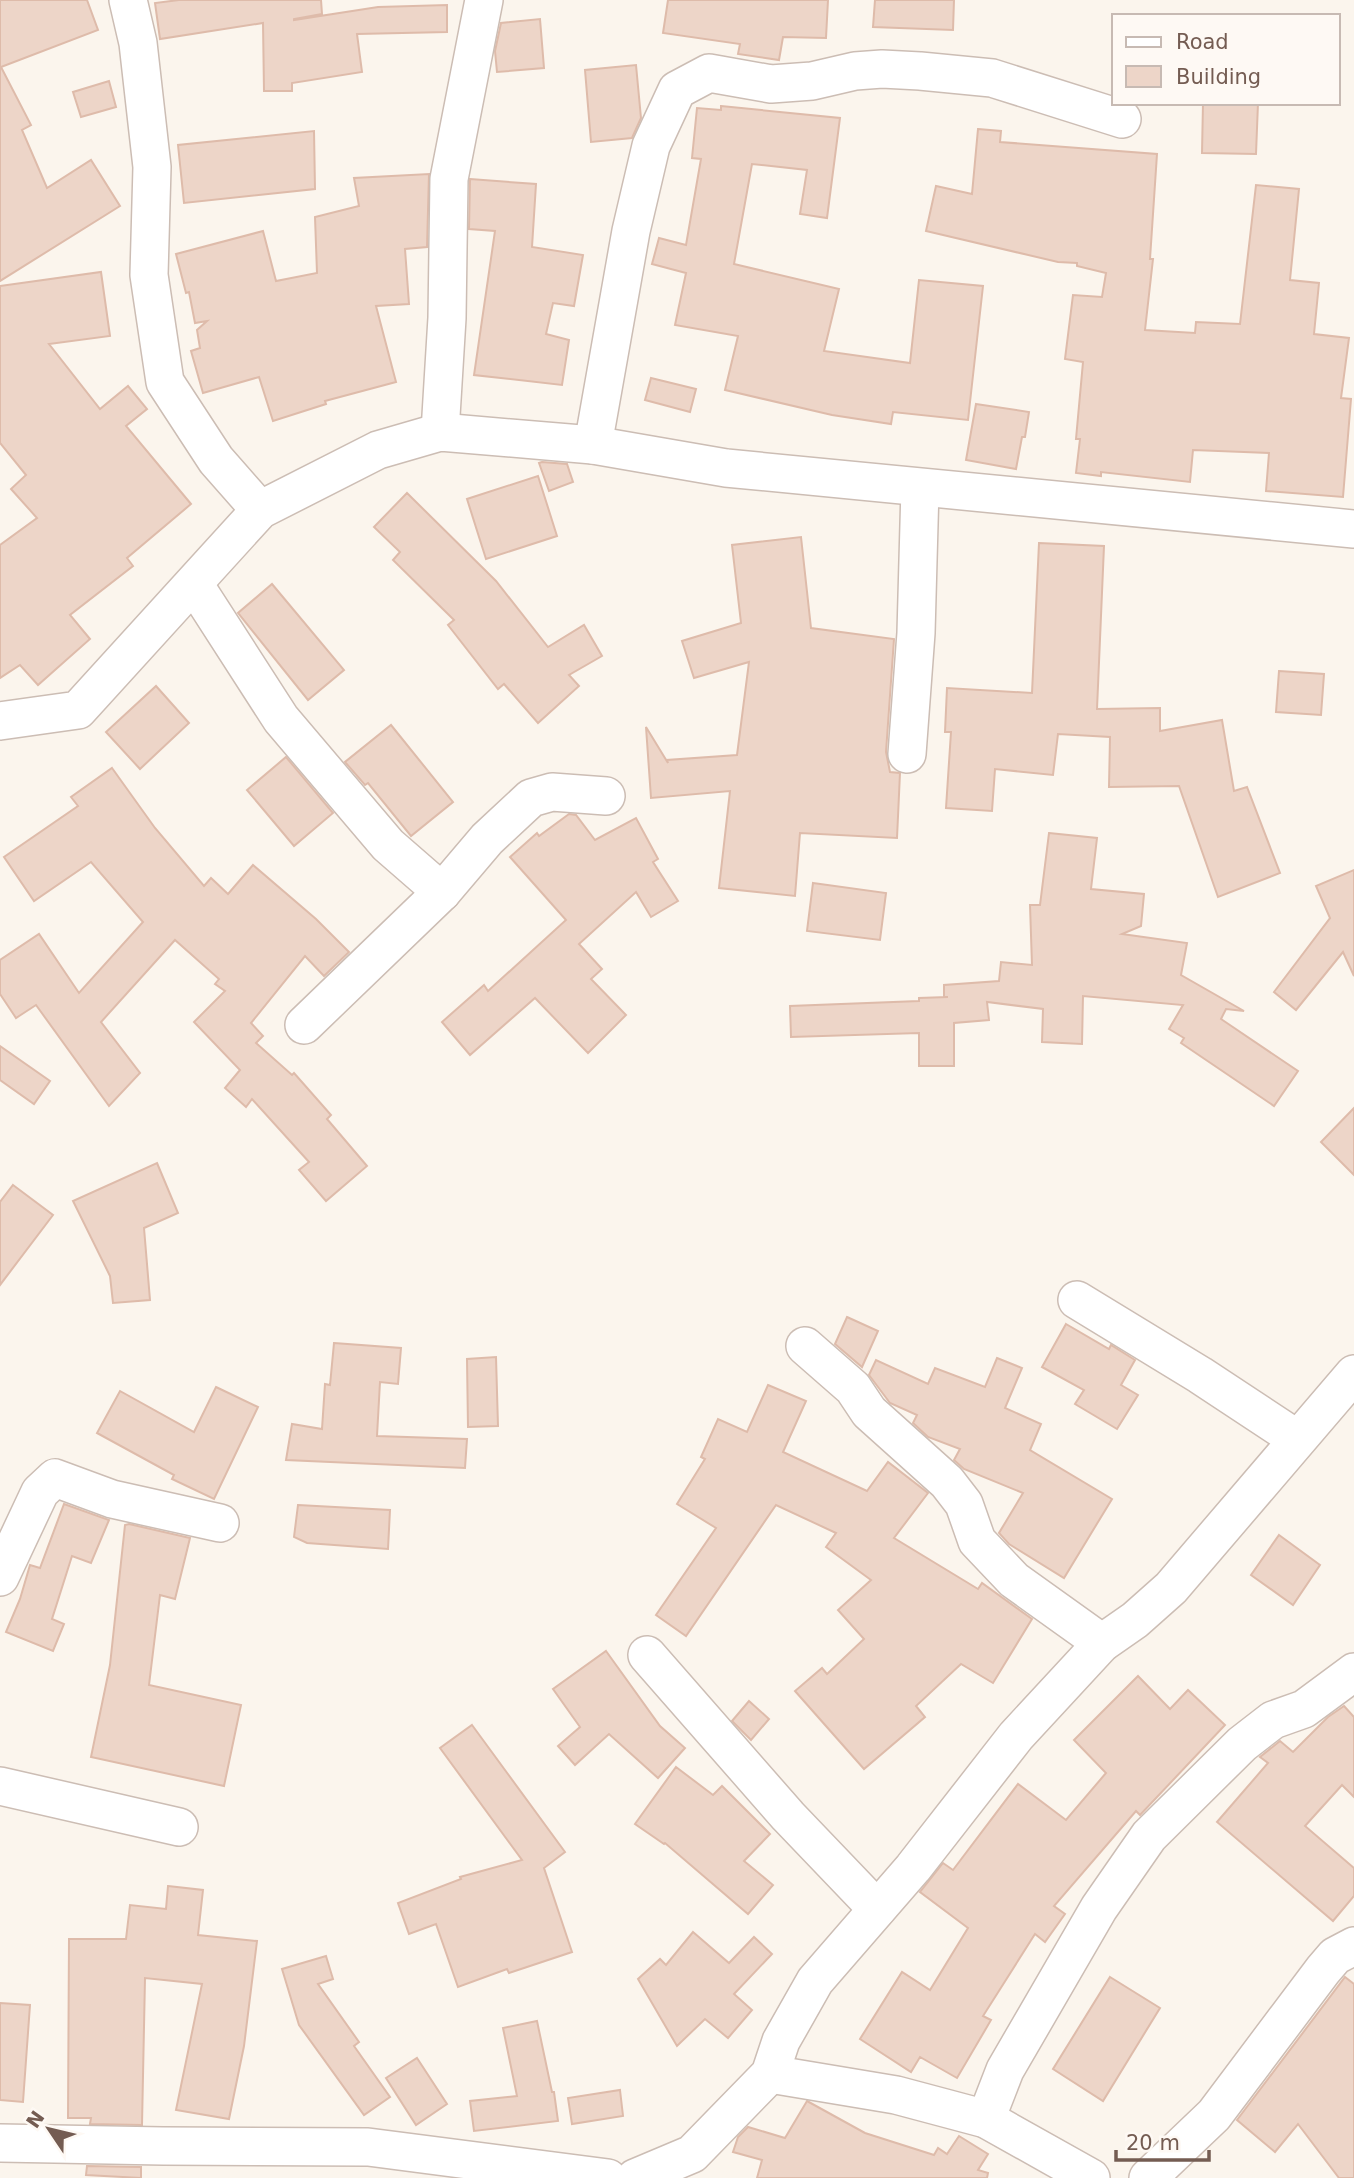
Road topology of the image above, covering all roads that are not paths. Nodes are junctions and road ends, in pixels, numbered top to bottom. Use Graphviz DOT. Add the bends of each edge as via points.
graph roads {
  1 [pos="128,0"];
  2 [pos="484,0"];
  3 [pos="1122,119"];
  4 [pos="440,432"];
  5 [pos="593,446"];
  6 [pos="920,488"];
  7 [pos="260,510"];
  8 [pos="1354,530"];
  9 [pos="194,584"];
  10 [pos="0,721"];
  11 [pos="906,754"];
  12 [pos="606,796"];
  13 [pos="442,892"];
  14 [pos="304,1025"];
  15 [pos="1077,1300"];
  16 [pos="806,1346"];
  17 [pos="1354,1374"];
  18 [pos="1297,1438"];
  19 [pos="220,1523"];
  20 [pos="0,1577"];
  21 [pos="1102,1643"];
  22 [pos="647,1655"];
  23 [pos="1354,1672"];
  24 [pos="0,1786"];
  25 [pos="179,1827"];
  26 [pos="877,1909"];
  27 [pos="1354,1946"];
  28 [pos="770,2074"];
  29 [pos="986,2119"];
  30 [pos="0,2143"];
  31 [pos="608,2178"];
  32 [pos="635,2178"];
  33 [pos="1091,2178"];
  34 [pos="1148,2178"];
  1 -- 7 [label="street" via="138,43 152,167 149,275 165,382 216,460"];
  2 -- 4 [label="street" via="449,179"];
  3 -- 5 [label="street" via="992,78 920,71 855,71 771,84 709,73 677,90 651,146"];
  4 -- 5 [label="street"];
  4 -- 7 [label="street" via="378,450"];
  5 -- 6 [label="street" via="726,468"];
  6 -- 8 [label="street"];
  6 -- 11 [label="street" via="916,633"];
  7 -- 9 [label="street"];
  9 -- 10 [label="street" via="78,710"];
  9 -- 13 [label="street" via="281,719 388,845"];
  12 -- 13 [label="street" via="552,792 531,798 487,839"];
  13 -- 14 [label="street"];
  15 -- 18 [label="street"];
  16 -- 21 [label="street" via="853,1388 869,1412 947,1482 964,1504 977,1541 1014,1580"];
  17 -- 18 [label="street"];
  18 -- 21 [label="street" via="1171,1588"];
  19 -- 20 [label="street" via="112,1499 55,1478 40,1492"];
  21 -- 26 [label="street" via="1016,1736"];
  22 -- 26 [label="street" via="788,1816"];
  23 -- 29 [label="street" via="1304,1709 1273,1720 1242,1744 1149,1836 1099,1908 1005,2070"];
  24 -- 25 [label="street"];
  26 -- 28 [label="street" via="815,1981 781,2040"];
  27 -- 34 [label="street" via="1335,1956 1214,2115"];
  28 -- 29 [label="street" via="896,2095"];
  28 -- 32 [label="street" via="692,2154"];
  29 -- 33 [label="street"];
  30 -- 31 [label="street" via="368,2147"];
}
